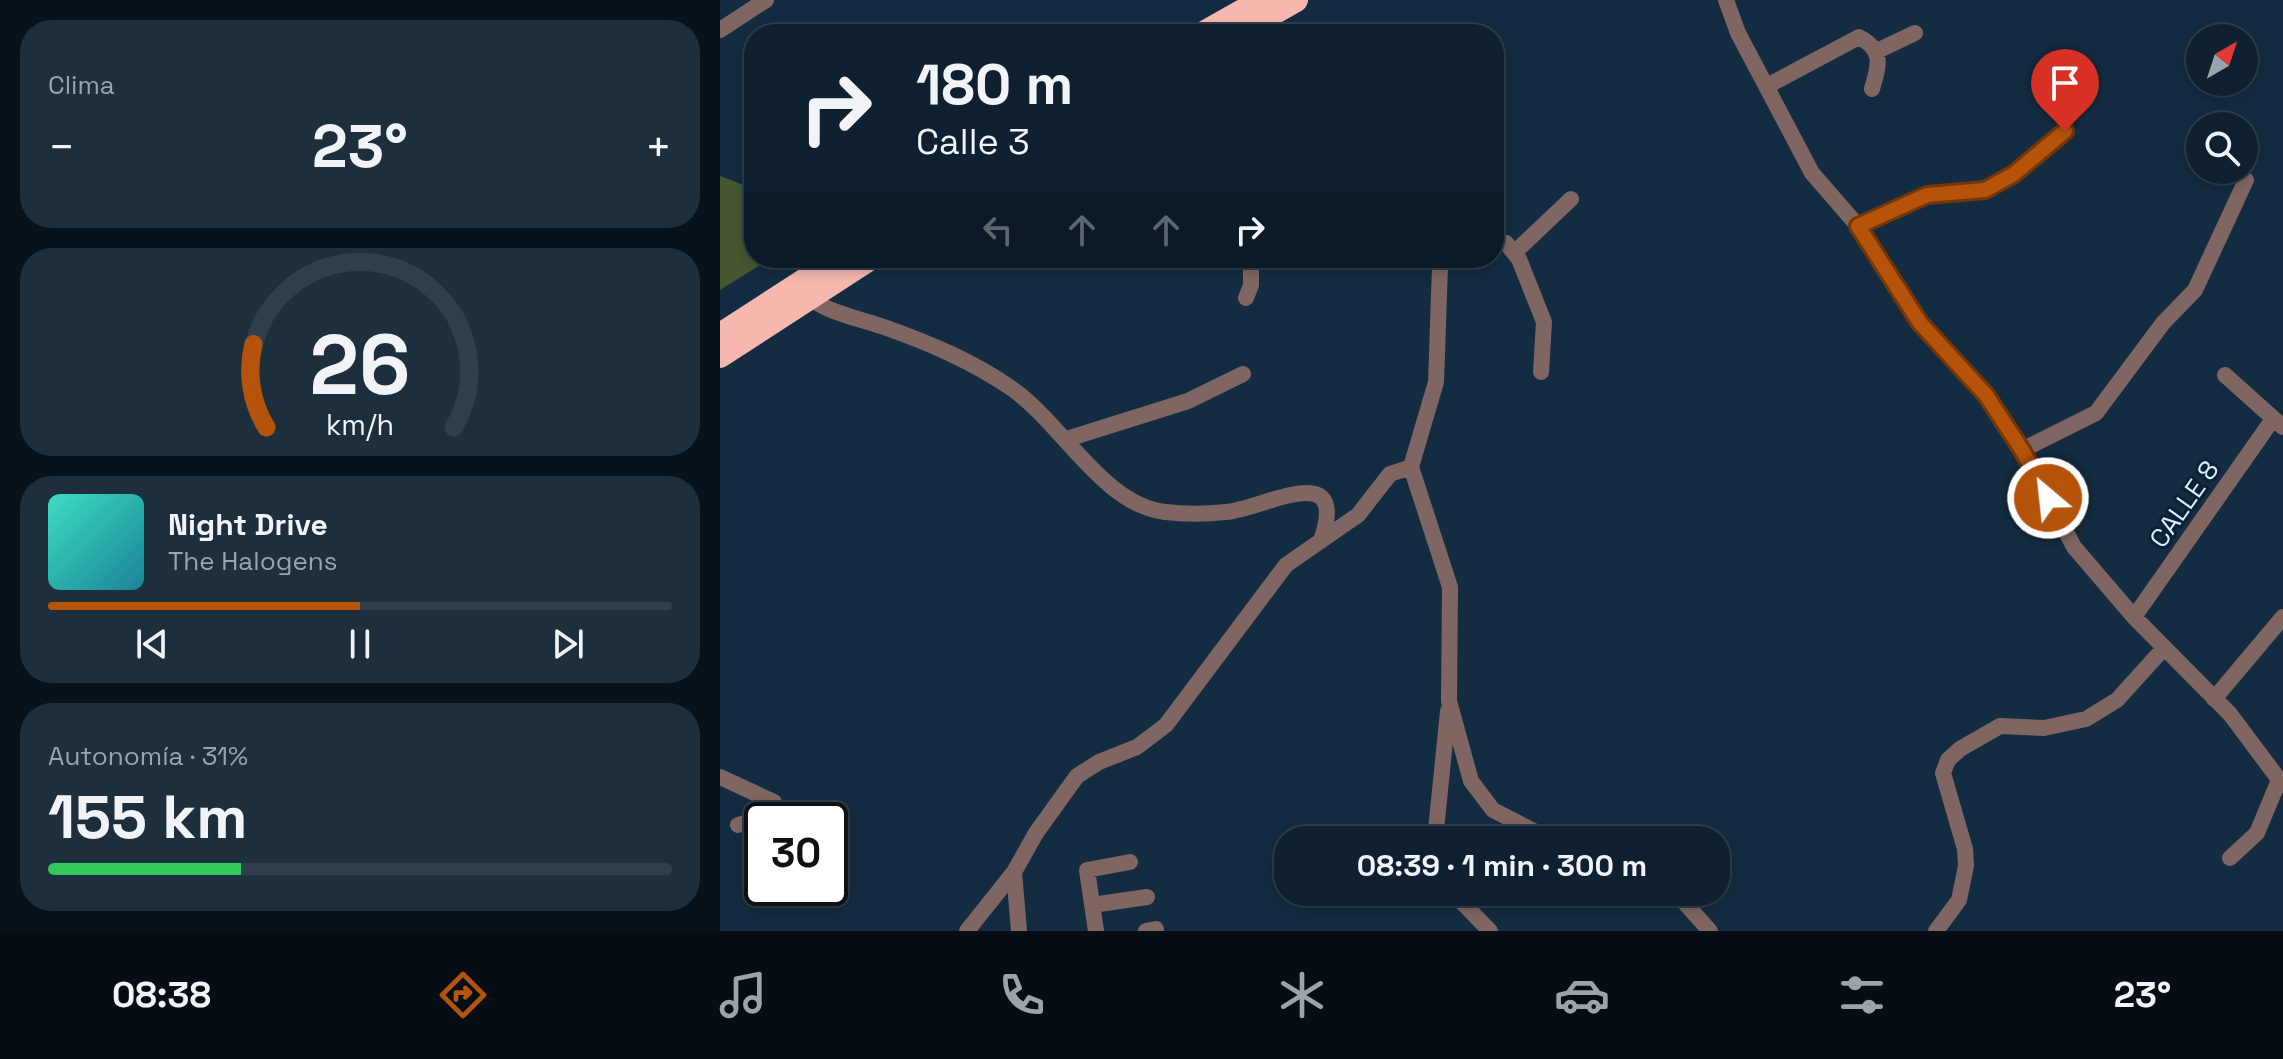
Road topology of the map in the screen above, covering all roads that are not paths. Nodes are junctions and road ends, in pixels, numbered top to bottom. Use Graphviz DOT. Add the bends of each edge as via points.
graph roads {
  1 [pos="766,0"];
  2 [pos="1262,0"];
  3 [pos="1296,0"];
  4 [pos="1726,0"];
  5 [pos="1220,24"];
  6 [pos="1254,24"];
  7 [pos="720,30"];
  8 [pos="1915,33"];
  9 [pos="1877,51"];
  10 [pos="1767,86"];
  11 [pos="1872,89"];
  12 [pos="2065,131"];
  13 [pos="2244,184"];
  14 [pos="1571,199"];
  15 [pos="1858,226"];
  16 [pos="1504,243"];
  17 [pos="1514,253"];
  18 [pos="828,268"];
  19 [pos="851,268"];
  20 [pos="1251,268"];
  21 [pos="1440,268"];
  22 [pos="803,292"];
  23 [pos="1246,298"];
  24 [pos="720,335"];
  25 [pos="720,356"];
  26 [pos="1541,372"];
  27 [pos="1243,374"];
  28 [pos="2225,375"];
  29 [pos="2278,423"];
  30 [pos="1067,439"];
  31 [pos="2022,450"];
  32 [pos="1411,467"];
  33 [pos="1321,541"];
  34 [pos="2134,617"];
  35 [pos="2283,617"];
  36 [pos="2164,648"];
  37 [pos="2214,699"];
  38 [pos="1449,701"];
  39 [pos="720,777"];
  40 [pos="2281,783"];
  41 [pos="738,825"];
  42 [pos="1436,826"];
  43 [pos="1524,826"];
  44 [pos="2230,858"];
  45 [pos="1130,862"];
  46 [pos="1014,872"];
  47 [pos="1147,897"];
  48 [pos="1092,905"];
  49 [pos="1466,906"];
  50 [pos="1688,906"];
  51 [pos="967,931"];
  52 [pos="1019,931"];
  53 [pos="1096,931"];
  54 [pos="1490,931"];
  55 [pos="1710,931"];
  56 [pos="1936,931"];
  1 -- 7 [label="street"];
  2 -- 5 [label="highway"];
  3 -- 6 [label="highway"];
  4 -- 10 [label="street"];
  8 -- 9 [label="street"];
  9 -- 10 [label="street" via="1859,37"];
  9 -- 11 [label="street"];
  10 -- 15 [label="street" via="1812,173"];
  12 -- 15 [label="street" via="2014,174 1985,190 1927,195"];
  13 -- 31 [label="street" via="2195,290 2163,323 2096,413"];
  14 -- 17 [label="street"];
  15 -- 31 [label="street" via="1920,323 1986,395"];
  16 -- 17 [label="street"];
  17 -- 26 [label="street" via="1544,322"];
  18 -- 22 [label="highway"];
  19 -- 22 [label="highway"];
  20 -- 23 [label="street"];
  21 -- 32 [label="street" via="1436,382"];
  22 -- 24 [label="highway"];
  22 -- 25 [label="highway"];
  22 -- 30 [label="street" via="934,345 981,370 1041,411"];
  27 -- 30 [label="street" via="1188,401"];
  28 -- 29 [label="street"];
  29 -- 34 [label="street, CALLE 8"];
  30 -- 33 [label="street" via="1119,495 1165,512 1227,512 1314,493 1329,513"];
  31 -- 34 [label="street" via="2074,547"];
  32 -- 33 [label="street" via="1390,474 1358,515"];
  32 -- 38 [label="street" via="1450,587"];
  33 -- 46 [label="street" via="1286,565 1166,725 1137,747 1077,776"];
  34 -- 36 [label="street"];
  35 -- 37 [label="street"];
  36 -- 37 [label="street"];
  36 -- 56 [label="street" via="2117,700 2086,719 2044,728 1991,729 1948,760 1943,773 1966,866 1959,900"];
  37 -- 40 [label="street"];
  38 -- 42 [label="street"];
  38 -- 43 [label="street" via="1471,781 1493,810"];
  39 -- 41 [label="street" via="774,802 769,815"];
  40 -- 44 [label="street" via="2257,833"];
  45 -- 48 [label="street" via="1087,870"];
  46 -- 51 [label="street"];
  46 -- 52 [label="street"];
  47 -- 48 [label="street"];
  48 -- 53 [label="street"];
  49 -- 54 [label="street"];
  50 -- 55 [label="street"];
}
